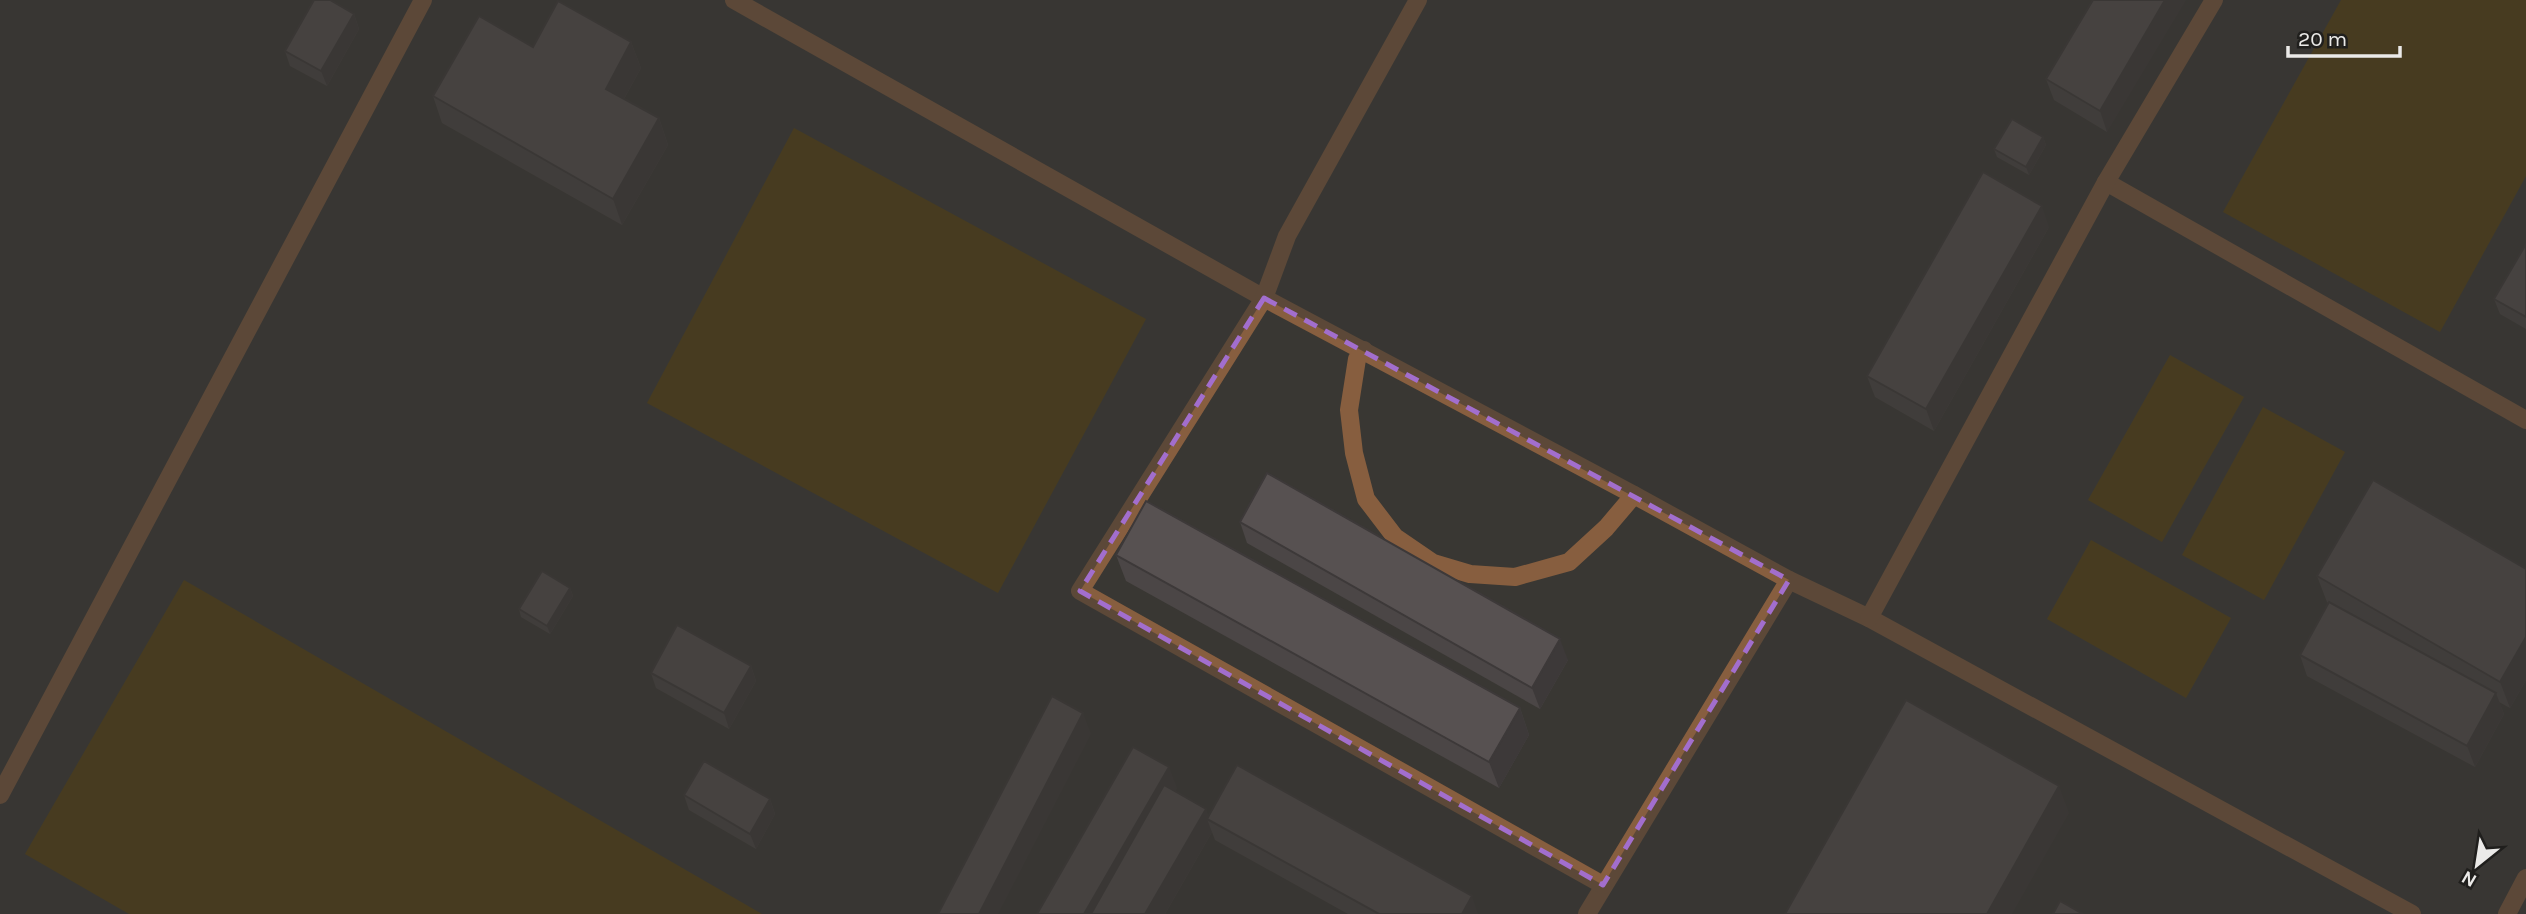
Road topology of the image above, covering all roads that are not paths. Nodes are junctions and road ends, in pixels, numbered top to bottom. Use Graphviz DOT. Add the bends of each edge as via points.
graph roads {
  1 [pos="423,0"];
  2 [pos="734,0"];
  3 [pos="1418,0"];
  4 [pos="2214,0"];
  5 [pos="2106,182"];
  6 [pos="1264,298"];
  7 [pos="1364,350"];
  8 [pos="2526,420"];
  9 [pos="1634,495"];
  10 [pos="1789,580"];
  11 [pos="1869,618"];
  12 [pos="0,795"];
  13 [pos="2526,878"];
  14 [pos="1603,885"];
  15 [pos="1587,914"];
  16 [pos="2412,914"];
  17 [pos="2507,914"];
  1 -- 12 [label="street"];
  2 -- 6 [label="street"];
  3 -- 6 [label="street" via="1287,236"];
  4 -- 5 [label="street"];
  5 -- 8 [label="street"];
  5 -- 11 [label="street"];
  6 -- 7 [label="street"];
  6 -- 14 [label="street" via="1080,590"];
  7 -- 9 [label="street"];
  7 -- 9 [label="street" via="1357,359 1349,410 1366,499 1395,537 1433,563 1470,574 1515,578 1569,562"];
  9 -- 10 [label="street"];
  10 -- 11 [label="street"];
  10 -- 14 [label="street"];
  11 -- 16 [label="street"];
  13 -- 17 [label="street"];
  14 -- 15 [label="street"];
}
